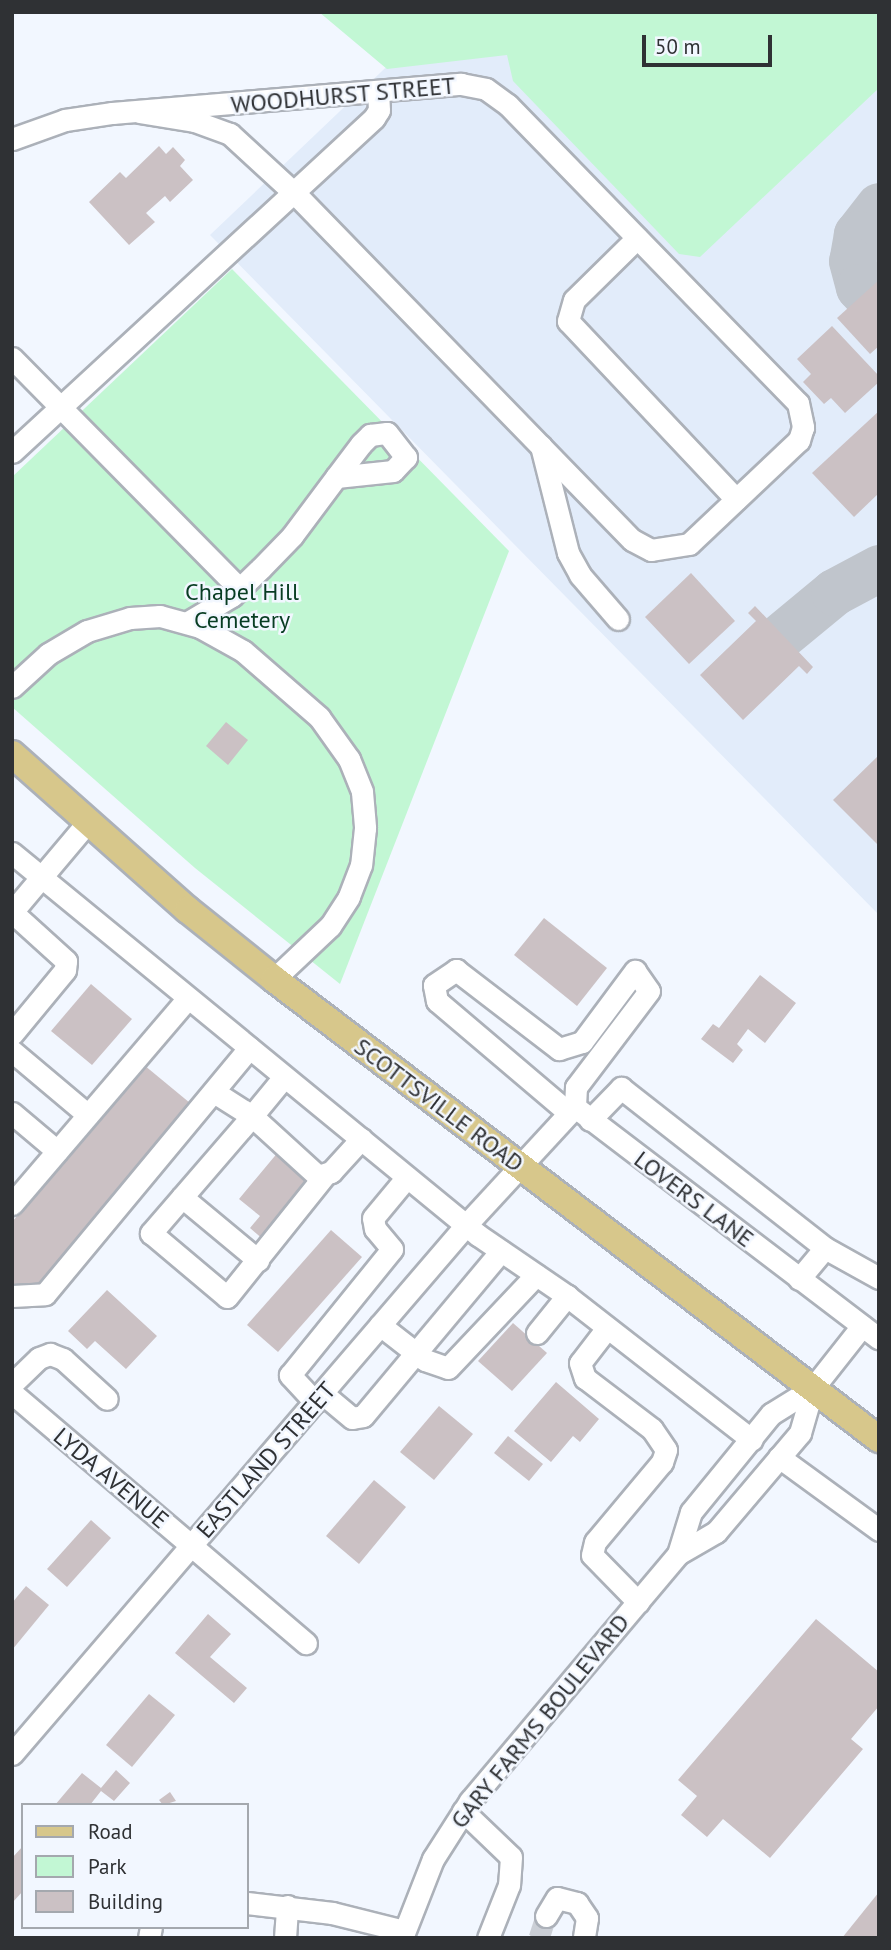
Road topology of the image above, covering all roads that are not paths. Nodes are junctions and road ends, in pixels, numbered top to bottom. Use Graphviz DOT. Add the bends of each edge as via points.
graph roads {
  1 [pos="378,91"];
  2 [pos="139,112"];
  3 [pos="12,139"];
  4 [pos="293,192"];
  5 [pos="637,238"];
  6 [pos="12,358"];
  7 [pos="60,407"];
  8 [pos="541,446"];
  9 [pos="12,452"];
  10 [pos="336,477"];
  11 [pos="736,499"];
  12 [pos="240,589"];
  13 [pos="618,619"];
  14 [pos="188,622"];
  15 [pos="12,687"];
  16 [pos="12,754"];
  17 [pos="87,823"];
  18 [pos="12,853"];
  19 [pos="41,878"];
  20 [pos="12,912"];
  21 [pos="274,979"];
  22 [pos="187,999"];
  23 [pos="12,1034"];
  24 [pos="249,1048"];
  25 [pos="12,1051"];
  26 [pos="284,1077"];
  27 [pos="214,1092"];
  28 [pos="12,1113"];
  29 [pos="578,1113"];
  30 [pos="88,1115"];
  31 [pos="252,1116"];
  32 [pos="362,1139"];
  33 [pos="57,1151"];
  34 [pos="519,1166"];
  35 [pos="324,1176"];
  36 [pos="407,1177"];
  37 [pos="16,1191"];
  38 [pos="182,1197"];
  39 [pos="467,1225"];
  40 [pos="825,1248"];
  41 [pos="501,1251"];
  42 [pos="258,1260"];
  43 [pos="536,1275"];
  44 [pos="879,1278"];
  45 [pos="799,1279"];
  46 [pos="12,1296"];
  47 [pos="568,1296"];
  48 [pos="380,1325"];
  49 [pos="607,1328"];
  50 [pos="870,1332"];
  51 [pos="537,1333"];
  52 [pos="414,1352"];
  53 [pos="12,1384"];
  54 [pos="813,1388"];
  55 [pos="12,1393"];
  56 [pos="319,1398"];
  57 [pos="107,1399"];
  58 [pos="879,1439"];
  59 [pos="752,1440"];
  60 [pos="779,1457"];
  61 [pos="879,1530"];
  62 [pos="192,1546"];
  63 [pos="678,1555"];
  64 [pos="638,1602"];
  65 [pos="306,1643"];
  66 [pos="12,1754"];
  67 [pos="463,1811"];
  68 [pos="248,1903"];
  69 [pos="287,1906"];
  70 [pos="546,1916"];
  71 [pos="403,1934"];
  72 [pos="285,1938"];
  73 [pos="488,1938"];
  74 [pos="584,1938"];
  1 -- 2 [label="street, WOODHURST STREET"];
  1 -- 4 [label="street" via="379,110 374,118"];
  1 -- 5 [label="street, WOODHURST STREET" via="461,84 494,93"];
  2 -- 3 [label="street, WOODHURST STREET" via="65,120"];
  2 -- 4 [label="street" via="194,121 230,134"];
  4 -- 7 [label="street"];
  4 -- 8 [label="street"];
  5 -- 11 [label="street, WOODHURST STREET" via="798,403 803,427 799,440"];
  5 -- 11 [label="street" via="574,300 568,321"];
  6 -- 7 [label="street"];
  7 -- 9 [label="street"];
  7 -- 12 [label="street"];
  8 -- 11 [label="street" via="632,540 651,550 689,544"];
  8 -- 13 [label="street" via="568,554"];
  10 -- 12 [label="street" via="292,536"];
  12 -- 14 [label="street"];
  14 -- 15 [label="street" via="146,617 101,625 61,646"];
  14 -- 21 [label="street" via="243,651 302,699 340,744 362,792 364,847 349,897 324,932"];
  16 -- 17 [label="main road, SCOTTSVILLE ROAD"];
  17 -- 19 [label="street"];
  17 -- 21 [label="main road, SCOTTSVILLE ROAD"];
  18 -- 19 [label="street"];
  19 -- 20 [label="street"];
  19 -- 22 [label="street"];
  20 -- 23 [label="street" via="66,961 65,970"];
  21 -- 34 [label="main road, SCOTTSVILLE ROAD"];
  22 -- 24 [label="street"];
  22 -- 30 [label="street"];
  24 -- 26 [label="street"];
  24 -- 27 [label="street"];
  25 -- 30 [label="street"];
  26 -- 31 [label="street"];
  26 -- 32 [label="street"];
  27 -- 31 [label="street"];
  27 -- 46 [label="street" via="45,1294"];
  28 -- 33 [label="street"];
  29 -- 29 [label="street, LOVERS LANE" via="576,1087 649,991 635,971 582,1042 559,1049 456,970 434,985 437,1002"];
  29 -- 34 [label="street"];
  29 -- 40 [label="street" via="621,1088"];
  29 -- 45 [label="street, LOVERS LANE"];
  30 -- 33 [label="street"];
  31 -- 35 [label="street"];
  31 -- 38 [label="street"];
  32 -- 35 [label="street"];
  32 -- 36 [label="street"];
  33 -- 37 [label="street"];
  34 -- 39 [label="street, EASTLAND STREET"];
  34 -- 54 [label="main road, SCOTTSVILLE ROAD"];
  35 -- 42 [label="street"];
  36 -- 39 [label="street"];
  36 -- 56 [label="street" via="373,1218 375,1229 392,1249 290,1375"];
  38 -- 42 [label="street"];
  38 -- 42 [label="street" via="151,1233 227,1297"];
  39 -- 41 [label="street"];
  39 -- 48 [label="street, EASTLAND STREET"];
  40 -- 44 [label="street"];
  40 -- 45 [label="street"];
  41 -- 43 [label="street"];
  41 -- 52 [label="street"];
  43 -- 47 [label="street"];
  43 -- 52 [label="street" via="448,1368 436,1367"];
  45 -- 50 [label="street, LOVERS LANE"];
  47 -- 49 [label="street"];
  47 -- 51 [label="street"];
  48 -- 52 [label="street"];
  48 -- 56 [label="street, EASTLAND STREET"];
  49 -- 59 [label="street"];
  49 -- 64 [label="street" via="580,1363 585,1378 652,1429 666,1450 662,1462 594,1542 592,1555"];
  50 -- 54 [label="street"];
  52 -- 56 [label="street" via="357,1419"];
  53 -- 57 [label="street" via="39,1358 50,1354 63,1359"];
  54 -- 58 [label="main road, SCOTTSVILLE ROAD"];
  54 -- 59 [label="street, GARY FARMS BOULEVARD" via="771,1415"];
  54 -- 60 [label="street, GARY FARMS BOULEVARD" via="800,1433"];
  55 -- 62 [label="street, LYDA AVENUE"];
  56 -- 62 [label="street, EASTLAND STREET"];
  59 -- 63 [label="street, GARY FARMS BOULEVARD" via="691,1512"];
  60 -- 61 [label="street"];
  60 -- 63 [label="street, GARY FARMS BOULEVARD" via="716,1532"];
  62 -- 65 [label="street, LYDA AVENUE"];
  62 -- 66 [label="street, EASTLAND STREET"];
  63 -- 64 [label="street, GARY FARMS BOULEVARD"];
  64 -- 67 [label="street, GARY FARMS BOULEVARD"];
  67 -- 71 [label="street, GARY FARMS BOULEVARD" via="433,1859"];
  67 -- 73 [label="street" via="512,1857 509,1885"];
  68 -- 69 [label="street"];
  69 -- 71 [label="street"];
  69 -- 72 [label="street"];
  70 -- 74 [label="street" via="557,1898 577,1903 587,1919"];
}
